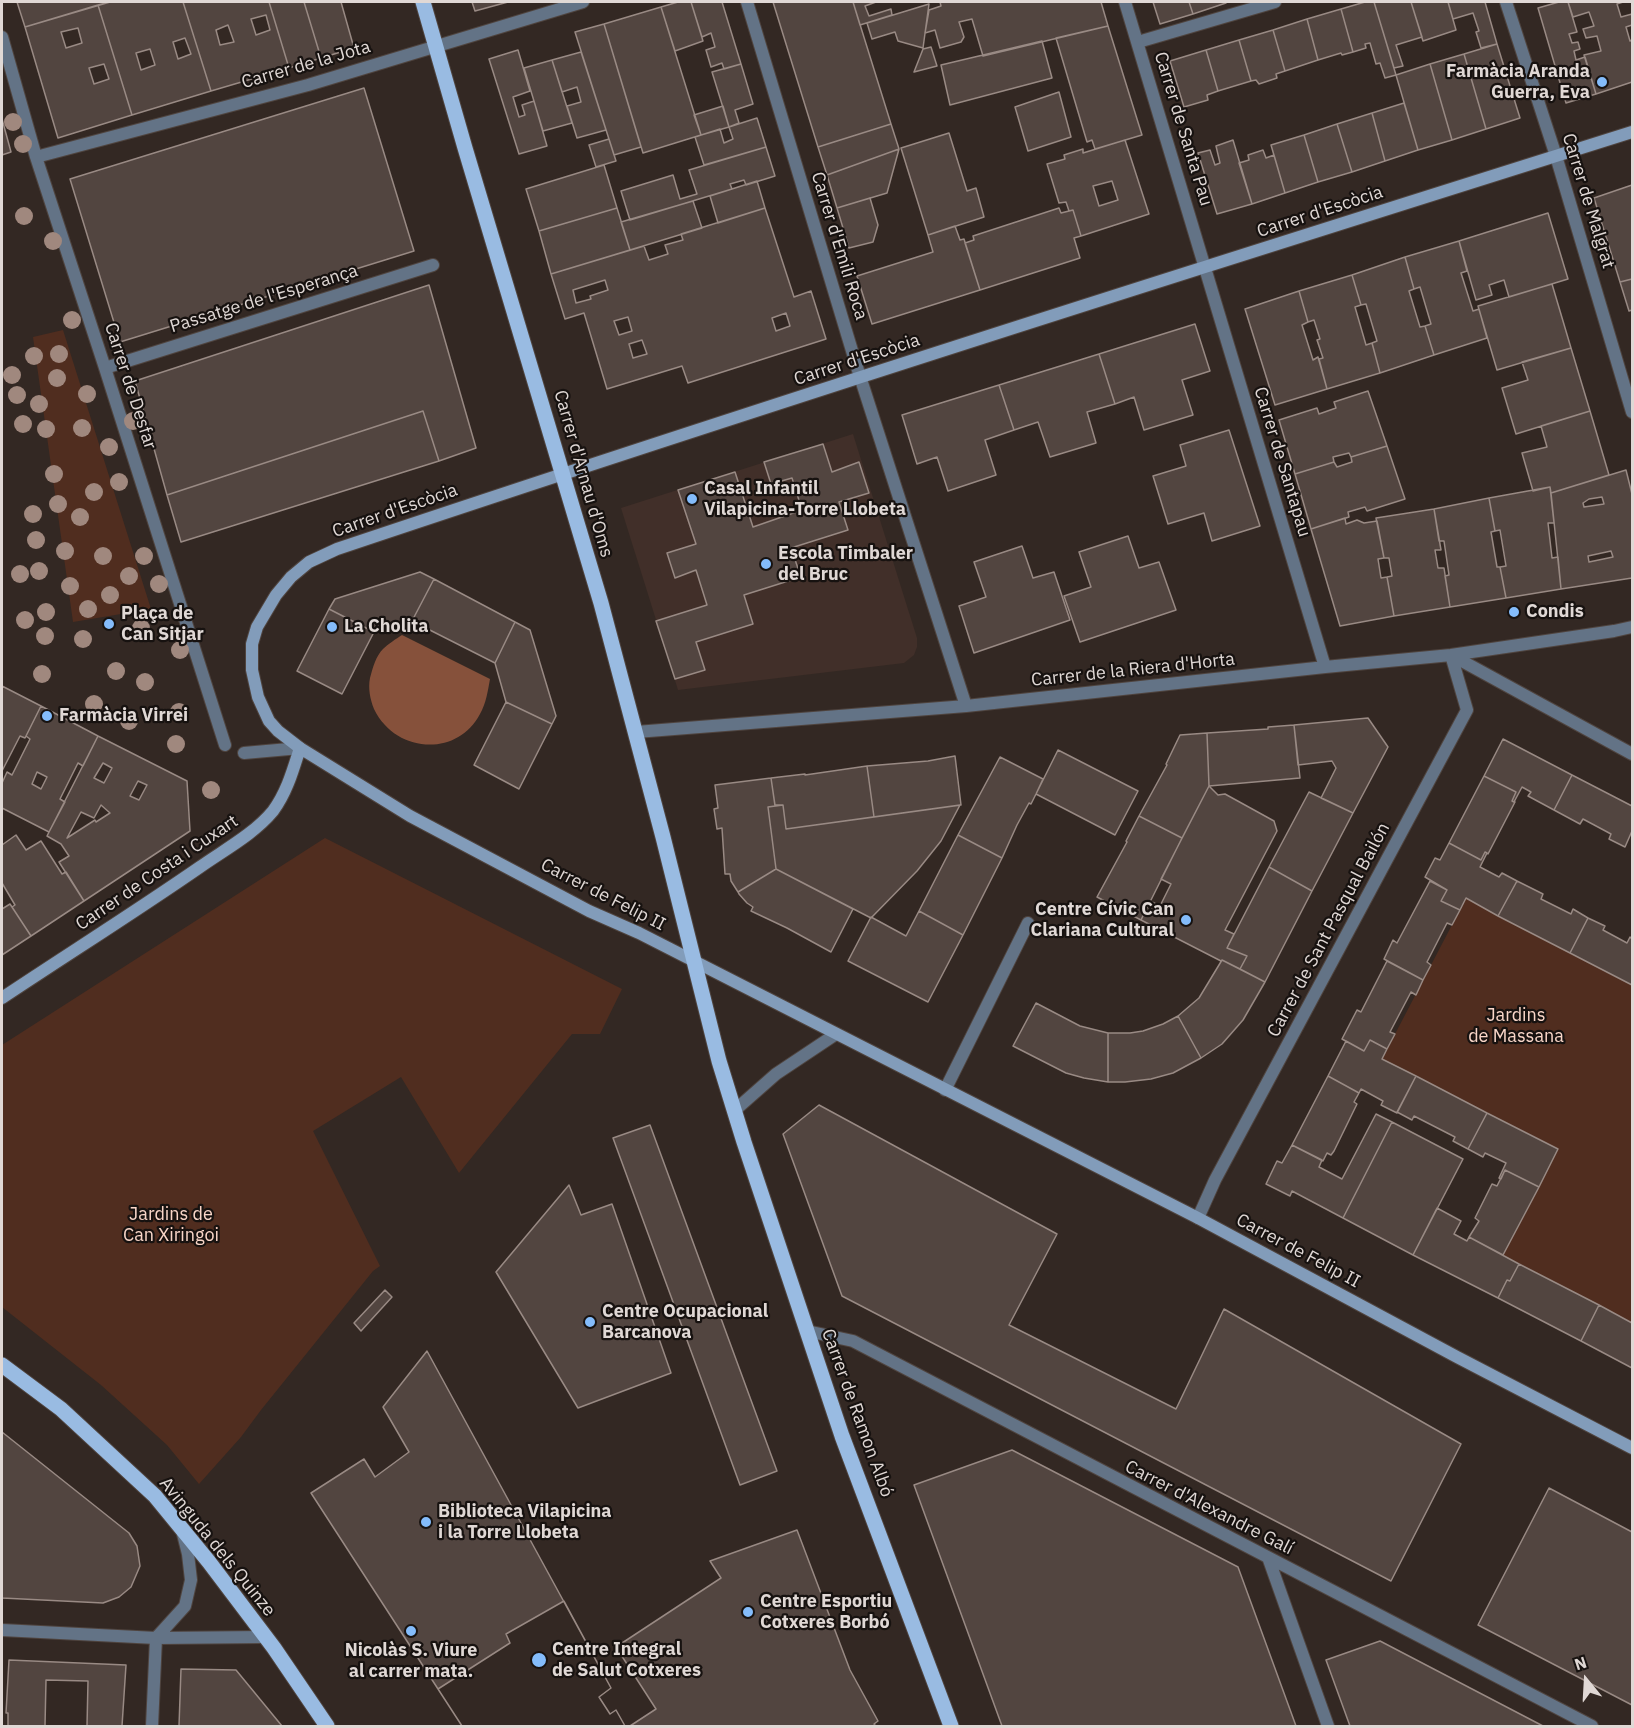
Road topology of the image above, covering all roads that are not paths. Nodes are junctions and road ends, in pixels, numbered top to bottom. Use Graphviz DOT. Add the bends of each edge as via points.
graph roads {
  1 [pos="423,2"];
  2 [pos="583,2"];
  3 [pos="747,2"];
  4 [pos="1125,2"];
  5 [pos="1275,2"];
  6 [pos="1506,2"];
  7 [pos="2,37"];
  8 [pos="1138,42"];
  9 [pos="436,46"];
  10 [pos="1632,132"];
  11 [pos="1556,156"];
  12 [pos="36,157"];
  13 [pos="433,265"];
  14 [pos="1205,267"];
  15 [pos="105,368"];
  16 [pos="861,378"];
  17 [pos="1632,412"];
  18 [pos="563,473"];
  19 [pos="1632,627"];
  20 [pos="1451,655"];
  21 [pos="1325,667"];
  22 [pos="966,706"];
  23 [pos="636,732"];
  24 [pos="225,745"];
  25 [pos="300,748"];
  26 [pos="244,753"];
  27 [pos="1632,754"];
  28 [pos="1028,923"];
  29 [pos="693,962"];
  30 [pos="2,998"];
  31 [pos="836,1034"];
  32 [pos="945,1090"];
  33 [pos="734,1111"];
  34 [pos="1198,1218"];
  35 [pos="807,1331"];
  36 [pos="2,1365"];
  37 [pos="1632,1448"];
  38 [pos="181,1529"];
  39 [pos="1269,1560"];
  40 [pos="2,1630"];
  41 [pos="265,1637"];
  42 [pos="156,1638"];
  43 [pos="152,1726"];
  44 [pos="327,1726"];
  45 [pos="951,1726"];
  46 [pos="1328,1726"];
  47 [pos="1592,1726"];
  1 -- 9 [label="main road, Carrer d'Arnau d'Oms"];
  2 -- 9 [label="street, Carrer de la Jota"];
  3 -- 16 [label="street, Carrer d'Emili Roca"];
  4 -- 8 [label="street, Carrer de Santa Pau"];
  5 -- 8 [label="street"];
  6 -- 11 [label="street, Carrer de Malgrat"];
  7 -- 12 [label="street, Carrer de Desfar"];
  8 -- 14 [label="street, Carrer de Santa Pau"];
  9 -- 12 [label="street, Carrer de la Jota"];
  9 -- 18 [label="main road, Carrer d'Arnau d'Oms"];
  10 -- 11 [label="main road, Carrer d'Escòcia"];
  11 -- 14 [label="main road, Carrer d'Escòcia"];
  11 -- 17 [label="street, Carrer de Malgrat"];
  12 -- 15 [label="street, Carrer de Desfar"];
  13 -- 15 [label="street, Passatge de l'Esperança"];
  14 -- 16 [label="main road, Carrer d'Escòcia"];
  14 -- 21 [label="street, Carrer de Santapau"];
  15 -- 24 [label="street, Carrer de Desfar"];
  16 -- 18 [label="main road, Carrer d'Escòcia"];
  16 -- 22 [label="street, Carrer d'Emili Roca"];
  18 -- 23 [label="main road, Carrer d'Arnau d'Oms"];
  18 -- 25 [label="main road, Carrer d'Escòcia" via="336,549 309,562 291,577 257,627 252,644 252,670 269,721"];
  19 -- 20 [label="street, Carrer de la Riera d'Horta"];
  20 -- 21 [label="street, Carrer de la Riera d'Horta"];
  20 -- 27 [label="street"];
  20 -- 34 [label="street, Carrer de Sant Pasqual Bailón" via="1467,710"];
  21 -- 22 [label="street, Carrer de la Riera d'Horta"];
  22 -- 23 [label="street, Carrer de la Riera d'Horta"];
  23 -- 29 [label="main road, Carrer d'Arnau d'Oms"];
  25 -- 26 [label="street"];
  25 -- 29 [label="main road, Carrer de Felip II" via="410,816"];
  25 -- 30 [label="main road, Carrer de Costa i Cuxart" via="281,799 254,829"];
  28 -- 32 [label="street"];
  29 -- 31 [label="main road, Carrer de Felip II"];
  29 -- 33 [label="main road, Carrer de Ramon Albó"];
  31 -- 32 [label="main road, Carrer de Felip II"];
  31 -- 33 [label="street" via="776,1074"];
  32 -- 34 [label="main road, Carrer de Felip II"];
  33 -- 35 [label="main road, Carrer de Ramon Albó"];
  34 -- 37 [label="main road, Carrer de Felip II"];
  35 -- 39 [label="street, Carrer d'Alexandre Galí" via="853,1341"];
  35 -- 45 [label="main road, Carrer de Ramon Albó"];
  36 -- 38 [label="main road, Avinguda dels Quinze" via="61,1409 155,1496"];
  38 -- 41 [label="main road, Avinguda dels Quinze"];
  38 -- 42 [label="street" via="191,1580 184,1606"];
  39 -- 46 [label="street"];
  39 -- 47 [label="street, Carrer d'Alexandre Galí"];
  40 -- 42 [label="street"];
  41 -- 42 [label="street"];
  41 -- 44 [label="main road, Avinguda dels Quinze"];
  42 -- 43 [label="street"];
}
